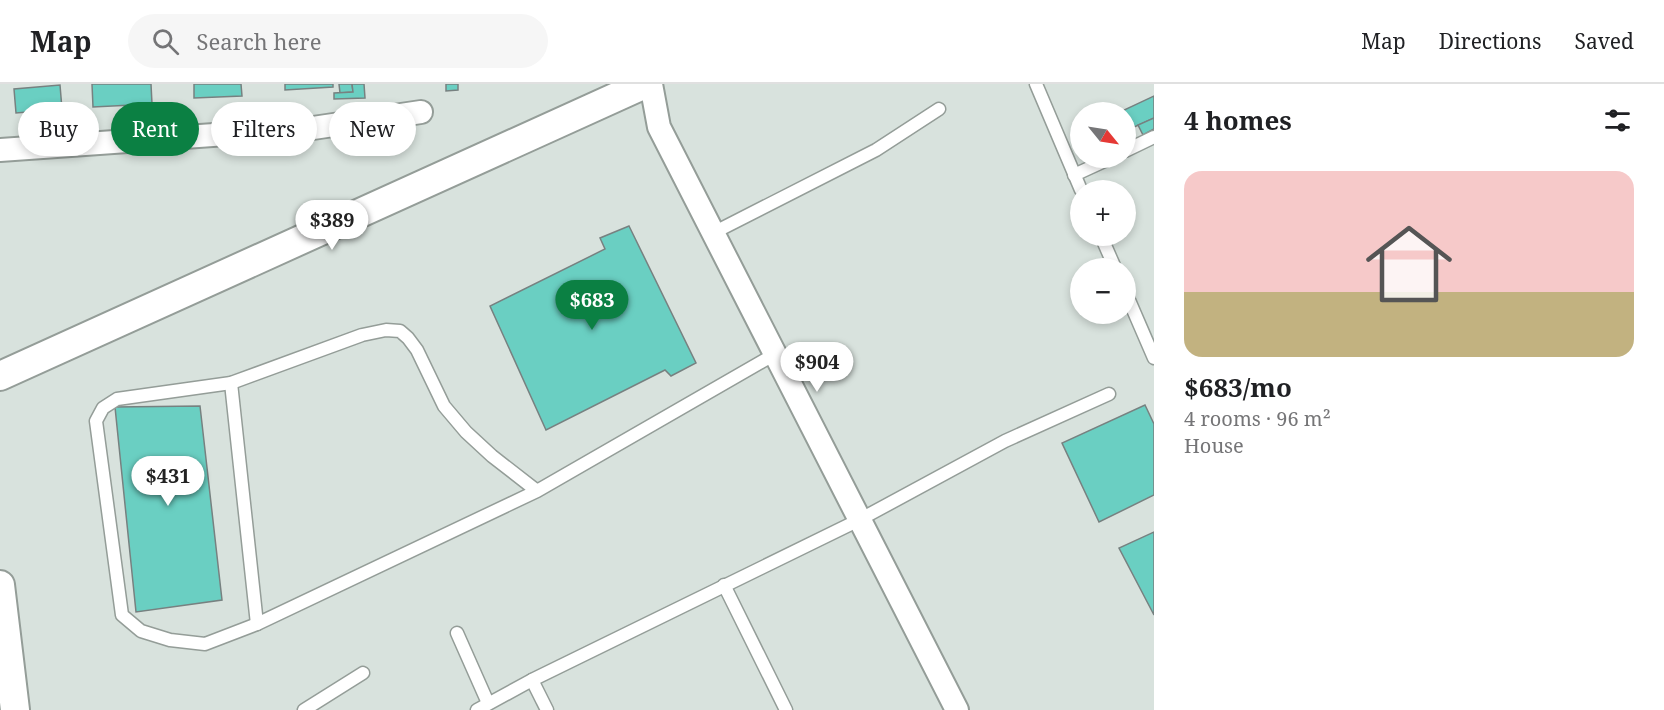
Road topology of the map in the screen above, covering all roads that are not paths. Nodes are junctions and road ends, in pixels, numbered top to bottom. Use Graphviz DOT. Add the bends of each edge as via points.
graph roads {
  1 [pos="645,84"];
  2 [pos="651,84"];
  3 [pos="1036,84"];
  4 [pos="939,109"];
  5 [pos="421,112"];
  6 [pos="1154,137"];
  7 [pos="1136,146"];
  8 [pos="0,150"];
  9 [pos="1089,168"];
  10 [pos="1074,175"];
  11 [pos="1076,180"];
  12 [pos="713,233"];
  13 [pos="1136,316"];
  14 [pos="775,354"];
  15 [pos="1154,358"];
  16 [pos="0,376"];
  17 [pos="231,383"];
  18 [pos="1109,394"];
  19 [pos="537,491"];
  20 [pos="859,520"];
  21 [pos="0,585"];
  22 [pos="724,585"];
  23 [pos="258,624"];
  24 [pos="457,633"];
  25 [pos="363,673"];
  26 [pos="532,680"];
  27 [pos="482,706"];
  28 [pos="15,710"];
  29 [pos="304,710"];
  30 [pos="547,710"];
  31 [pos="786,710"];
  32 [pos="957,710"];
  1 -- 16 [label="street"];
  2 -- 12 [label="street" via="658,127"];
  3 -- 10 [label="lane"];
  4 -- 12 [label="lane" via="876,150"];
  5 -- 8 [label="street" via="314,128"];
  6 -- 7 [label="lane"];
  9 -- 10 [label="lane"];
  10 -- 11 [label="lane"];
  12 -- 14 [label="street"];
  13 -- 15 [label="lane"];
  14 -- 19 [label="lane"];
  14 -- 20 [label="street"];
  17 -- 19 [label="lane" via="362,335 400,331 417,350 444,406 466,432"];
  17 -- 23 [label="lane"];
  17 -- 23 [label="lane" via="117,399 103,408 96,421 97,436 122,615 141,631 170,640 205,644"];
  18 -- 20 [label="lane" via="1005,441"];
  19 -- 23 [label="lane"];
  20 -- 22 [label="lane"];
  20 -- 32 [label="street"];
  21 -- 28 [label="street"];
  22 -- 26 [label="lane"];
  22 -- 31 [label="lane"];
  24 -- 27 [label="lane"];
  25 -- 29 [label="lane"];
  26 -- 27 [label="lane"];
  26 -- 30 [label="lane"];
}
